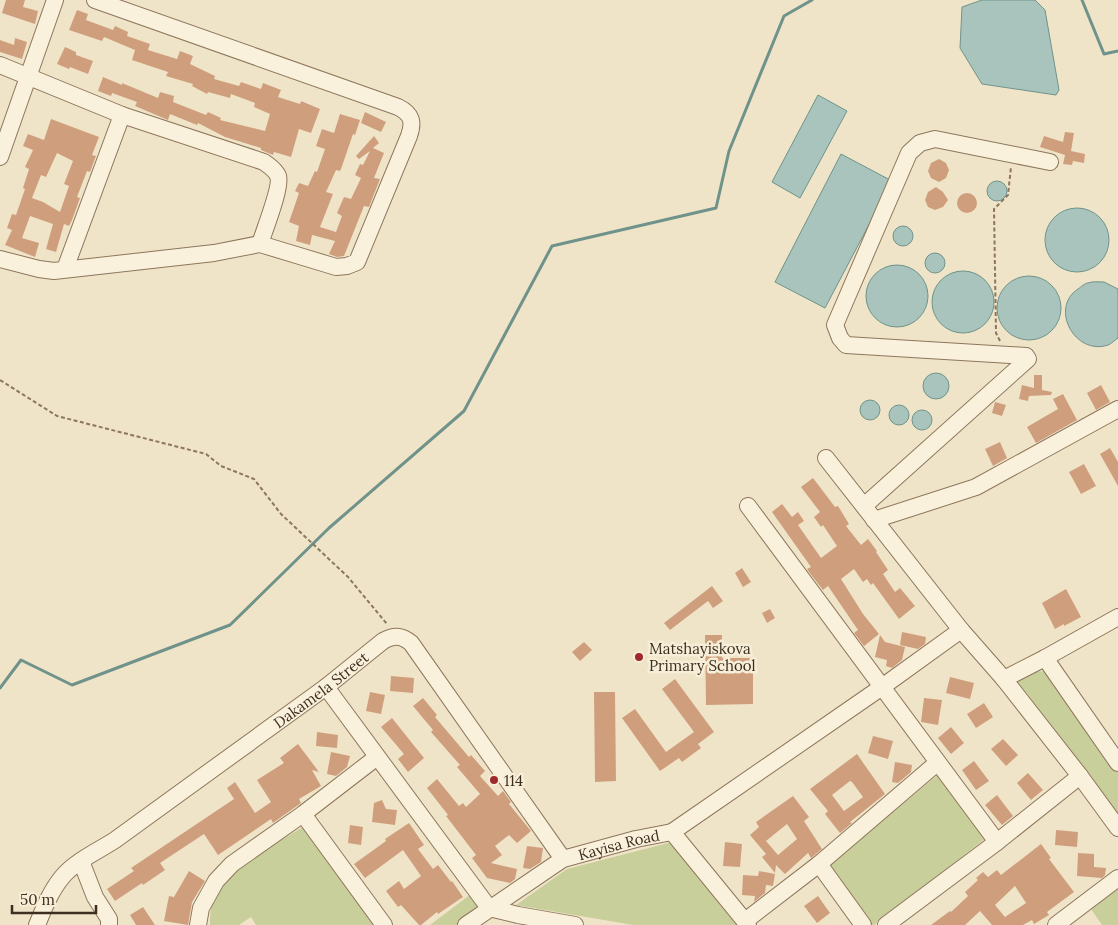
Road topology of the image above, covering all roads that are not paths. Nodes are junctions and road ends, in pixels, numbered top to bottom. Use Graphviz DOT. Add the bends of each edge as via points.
graph roads {
  1 [pos="55,0"];
  2 [pos="95,0"];
  3 [pos="0,65"];
  4 [pos="29,76"];
  5 [pos="122,115"];
  6 [pos="0,155"];
  7 [pos="1050,162"];
  8 [pos="260,244"];
  9 [pos="0,259"];
  10 [pos="65,269"];
  11 [pos="1118,409"];
  12 [pos="826,458"];
  13 [pos="748,506"];
  14 [pos="864,506"];
  15 [pos="874,520"];
  16 [pos="1118,617"];
  17 [pos="961,630"];
  18 [pos="1046,658"];
  19 [pos="1004,679"];
  20 [pos="326,687"];
  21 [pos="882,687"];
  22 [pos="376,757"];
  23 [pos="1118,763"];
  24 [pos="937,764"];
  25 [pos="1080,776"];
  26 [pos="303,814"];
  27 [pos="1118,828"];
  28 [pos="672,832"];
  29 [pos="997,842"];
  30 [pos="563,859"];
  31 [pos="81,861"];
  32 [pos="819,864"];
  33 [pos="1118,878"];
  34 [pos="489,908"];
  35 [pos="746,923"];
  36 [pos="37,925"];
  37 [pos="110,925"];
  38 [pos="198,925"];
  39 [pos="384,925"];
  40 [pos="466,925"];
  41 [pos="575,925"];
  42 [pos="863,925"];
  43 [pos="886,925"];
  44 [pos="1056,925"];
  1 -- 4 [label="street"];
  2 -- 8 [label="street" via="406,111 412,127 358,262 336,266"];
  3 -- 4 [label="street"];
  4 -- 5 [label="street"];
  4 -- 6 [label="street"];
  5 -- 8 [label="street" via="264,162 274,169 279,177 277,192"];
  5 -- 10 [label="street"];
  7 -- 14 [label="street" via="935,139 920,143 909,153 835,326 840,338 846,345 1026,356 1028,359"];
  8 -- 10 [label="street" via="214,253"];
  9 -- 10 [label="street" via="46,271"];
  11 -- 15 [label="street" via="976,487"];
  12 -- 14 [label="street"];
  13 -- 21 [label="street"];
  14 -- 15 [label="street"];
  15 -- 17 [label="street"];
  16 -- 18 [label="street"];
  17 -- 19 [label="street"];
  17 -- 21 [label="street"];
  18 -- 19 [label="street"];
  18 -- 23 [label="street"];
  19 -- 25 [label="street"];
  20 -- 22 [label="street"];
  20 -- 30 [label="street, Dakamela Street" via="383,641 390,637 405,638"];
  20 -- 31 [label="street, Dakamela Street" via="115,840"];
  21 -- 24 [label="street"];
  21 -- 28 [label="street"];
  22 -- 26 [label="street"];
  22 -- 34 [label="street"];
  24 -- 29 [label="street"];
  24 -- 32 [label="street"];
  25 -- 27 [label="street"];
  25 -- 29 [label="street"];
  26 -- 38 [label="street" via="232,864 216,881 201,908"];
  26 -- 39 [label="street"];
  28 -- 30 [label="street, Kayisa Road"];
  28 -- 35 [label="street, Kayisa Road"];
  29 -- 43 [label="street"];
  30 -- 34 [label="street, Kayisa Road"];
  31 -- 36 [label="street, Dakamela Street" via="63,875"];
  31 -- 37 [label="street" via="94,897"];
  32 -- 35 [label="street"];
  32 -- 42 [label="street"];
  33 -- 44 [label="street"];
  34 -- 40 [label="street, Kayisa Road"];
  34 -- 41 [label="street"];
}
